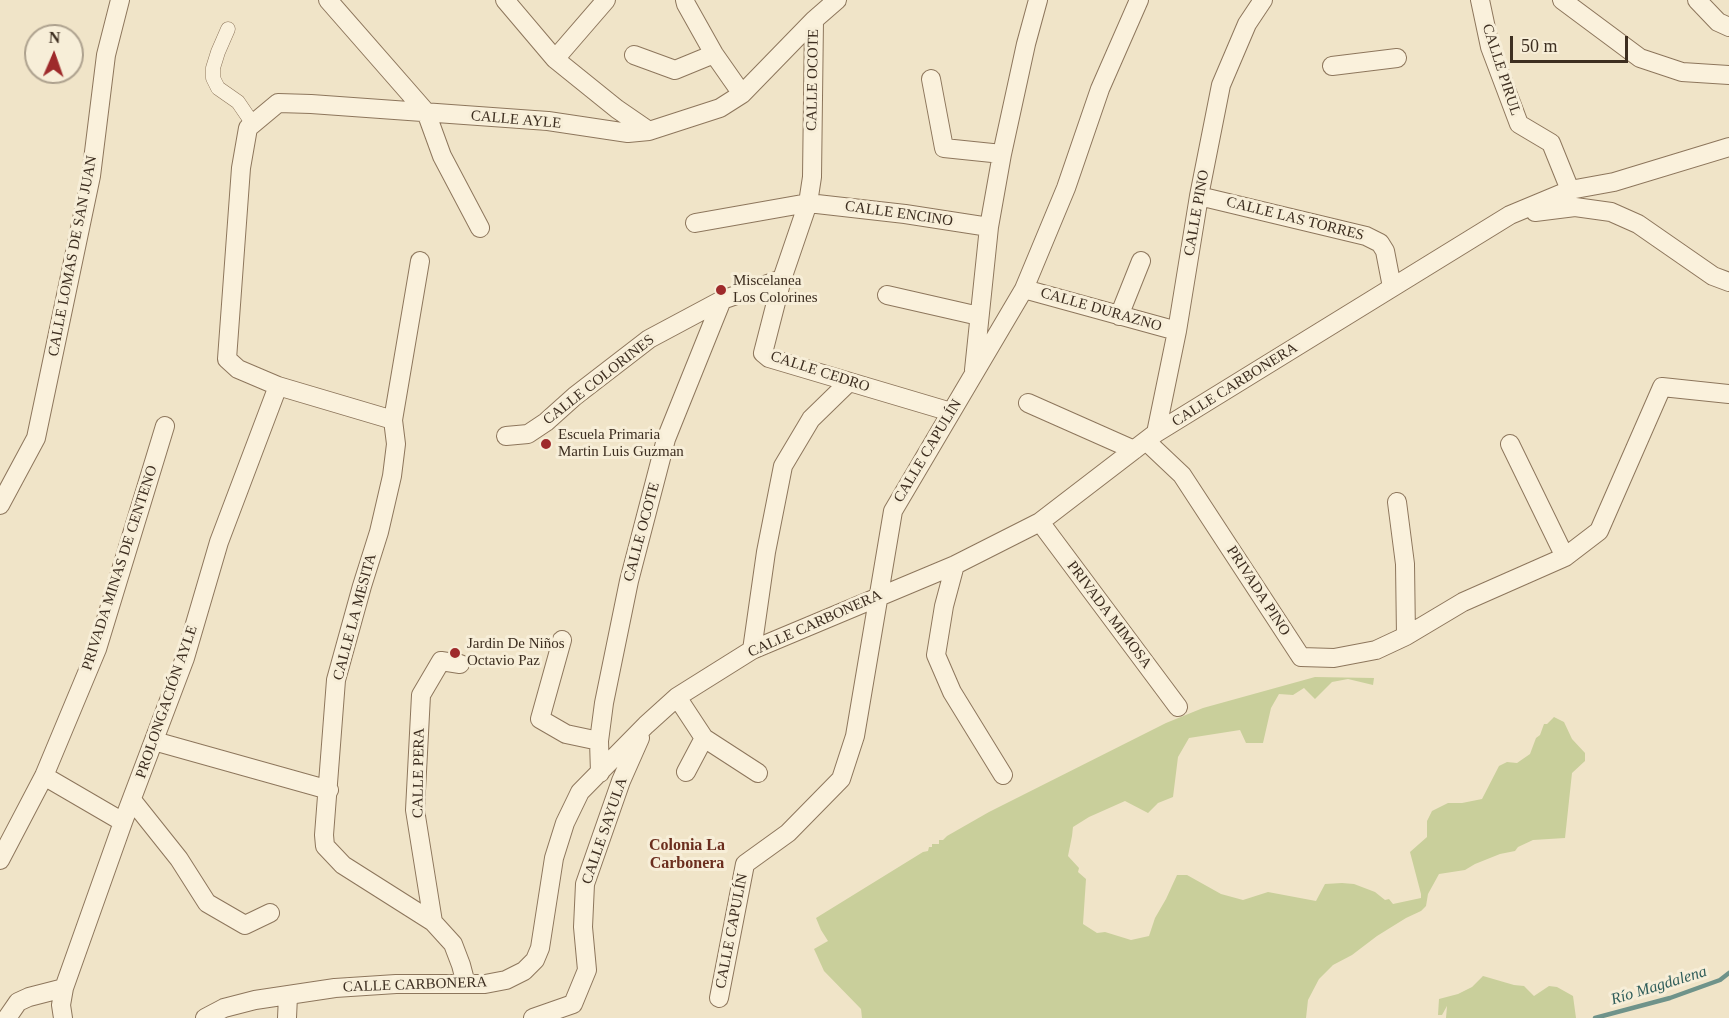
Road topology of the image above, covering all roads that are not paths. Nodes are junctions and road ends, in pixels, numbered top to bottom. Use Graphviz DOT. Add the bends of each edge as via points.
graph roads {
  1 [pos="120,0"];
  2 [pos="328,0"];
  3 [pos="505,0"];
  4 [pos="606,0"];
  5 [pos="685,0"];
  6 [pos="837,0"];
  7 [pos="1038,0"];
  8 [pos="1139,0"];
  9 [pos="1263,0"];
  10 [pos="1480,0"];
  11 [pos="1562,0"];
  12 [pos="1696,0"];
  13 [pos="814,20"];
  14 [pos="1729,27"];
  15 [pos="228,29"];
  16 [pos="714,54"];
  17 [pos="634,55"];
  18 [pos="1397,58"];
  19 [pos="555,59"];
  20 [pos="1332,66"];
  21 [pos="1729,75"];
  22 [pos="931,79"];
  23 [pos="742,94"];
  24 [pos="426,112"];
  25 [pos="253,123"];
  26 [pos="649,131"];
  27 [pos="1729,147"];
  28 [pos="1002,154"];
  29 [pos="1570,190"];
  30 [pos="1199,196"];
  31 [pos="808,203"];
  32 [pos="1510,215"];
  33 [pos="695,223"];
  34 [pos="989,227"];
  35 [pos="480,228"];
  36 [pos="420,261"];
  37 [pos="1141,261"];
  38 [pos="782,279"];
  39 [pos="1729,282"];
  40 [pos="1392,287"];
  41 [pos="1024,289"];
  42 [pos="887,295"];
  43 [pos="722,300"];
  44 [pos="979,316"];
  45 [pos="1119,316"];
  46 [pos="1177,331"];
  47 [pos="973,375"];
  48 [pos="849,382"];
  49 [pos="278,386"];
  50 [pos="1729,394"];
  51 [pos="1029,403"];
  52 [pos="951,412"];
  53 [pos="393,420"];
  54 [pos="165,426"];
  55 [pos="506,436"];
  56 [pos="1146,441"];
  57 [pos="1510,444"];
  58 [pos="1397,502"];
  59 [pos="0,505"];
  60 [pos="1040,522"];
  61 [pos="1565,557"];
  62 [pos="955,566"];
  63 [pos="879,596"];
  64 [pos="1406,636"];
  65 [pos="562,640"];
  66 [pos="752,650"];
  67 [pos="460,664"];
  68 [pos="677,697"];
  69 [pos="1178,707"];
  70 [pos="646,725"];
  71 [pos="704,738"];
  72 [pos="154,741"];
  73 [pos="598,741"];
  74 [pos="686,772"];
  75 [pos="600,773"];
  76 [pos="758,773"];
  77 [pos="44,776"];
  78 [pos="1003,776"];
  79 [pos="328,790"];
  80 [pos="132,800"];
  81 [pos="123,822"];
  82 [pos="0,860"];
  83 [pos="270,913"];
  84 [pos="433,922"];
  85 [pos="466,984"];
  86 [pos="64,988"];
  87 [pos="288,996"];
  88 [pos="719,998"];
  89 [pos="7,1018"];
  90 [pos="63,1018"];
  91 [pos="205,1018"];
  92 [pos="287,1018"];
  93 [pos="533,1018"];
  1 -- 59 [label="street, CALLE LOMAS DE SAN JUAN" via="106,55 91,176 36,438"];
  2 -- 24 [label="street"];
  3 -- 19 [label="street"];
  4 -- 19 [label="street"];
  5 -- 16 [label="street"];
  6 -- 13 [label="street, CALLE AYLE"];
  7 -- 28 [label="street"];
  8 -- 41 [label="street, CALLE CAPULÍN"];
  9 -- 30 [label="street, CALLE PINO" via="1247,24 1221,86"];
  10 -- 29 [label="street, CALLE PIRUL" via="1490,47 1519,124 1551,143"];
  11 -- 21 [label="street" via="1640,58 1682,72"];
  12 -- 14 [label="street" via="1718,22"];
  13 -- 23 [label="street, CALLE AYLE"];
  13 -- 31 [label="street, CALLE OCOTE" via="812,177"];
  15 -- 25 [label="street" via="213,78"];
  16 -- 17 [label="street" via="675,70"];
  16 -- 23 [label="street"];
  18 -- 20 [label="street"];
  19 -- 26 [label="street"];
  22 -- 28 [label="street" via="944,148"];
  23 -- 26 [label="street, CALLE AYLE" via="720,108"];
  24 -- 25 [label="street, CALLE AYLE" via="278,103"];
  24 -- 26 [label="street, CALLE AYLE" via="548,121 628,133"];
  24 -- 35 [label="street" via="442,156"];
  25 -- 49 [label="street" via="248,128 241,168 227,359 237,369"];
  27 -- 29 [label="street, CALLE CARBONERA" via="1614,182"];
  28 -- 34 [label="street"];
  29 -- 32 [label="street, CALLE CARBONERA"];
  30 -- 40 [label="street, CALLE LAS TORRES" via="1366,236 1380,243 1385,251"];
  30 -- 46 [label="street, CALLE PINO"];
  31 -- 33 [label="street, CALLE ENCINO"];
  31 -- 34 [label="street, CALLE ENCINO"];
  31 -- 38 [label="street, CALLE OCOTE"];
  32 -- 39 [label="street" via="1575,207 1611,212 1638,224 1713,276"];
  32 -- 40 [label="street, CALLE CARBONERA"];
  34 -- 44 [label="street"];
  36 -- 53 [label="street, CALLE LA MESITA"];
  37 -- 45 [label="street"];
  38 -- 43 [label="street, CALLE COLORINES"];
  38 -- 48 [label="street, CALLE CEDRO" via="763,353"];
  40 -- 56 [label="street, CALLE CARBONERA"];
  41 -- 45 [label="street, CALLE DURAZNO"];
  41 -- 47 [label="street, CALLE CAPULÍN"];
  42 -- 44 [label="street"];
  43 -- 55 [label="street, CALLE COLORINES" via="649,339 528,434"];
  43 -- 73 [label="street, CALLE OCOTE" via="666,439 629,582"];
  44 -- 47 [label="street"];
  45 -- 46 [label="street, CALLE DURAZNO"];
  46 -- 56 [label="street, CALLE PINO"];
  47 -- 52 [label="street, CALLE CAPULÍN"];
  48 -- 52 [label="street, CALLE CEDRO"];
  48 -- 66 [label="street" via="811,419 783,466"];
  49 -- 53 [label="street"];
  49 -- 72 [label="street, PROLONGACIÓN AYLE" via="219,542 185,658"];
  50 -- 61 [label="street" via="1662,387 1599,531"];
  51 -- 56 [label="street"];
  52 -- 63 [label="street, CALLE CAPULÍN" via="893,511"];
  53 -- 79 [label="street, CALLE LA MESITA" via="396,444 392,476 336,680"];
  54 -- 77 [label="street, PRIVADA MINAS DE CENTENO" via="97,649"];
  56 -- 60 [label="street, CALLE CARBONERA"];
  56 -- 64 [label="street, PRIVADA PINO" via="1182,475 1301,657 1334,658 1366,652"];
  57 -- 61 [label="street"];
  58 -- 64 [label="street" via="1405,564"];
  60 -- 62 [label="street, CALLE CARBONERA"];
  60 -- 69 [label="street, PRIVADA MIMOSA"];
  61 -- 64 [label="street" via="1463,602"];
  62 -- 63 [label="street, CALLE CARBONERA"];
  62 -- 78 [label="street" via="936,656 952,692"];
  63 -- 66 [label="street, CALLE CARBONERA"];
  63 -- 88 [label="street, CALLE CAPULÍN" via="855,736 841,779 788,833 745,864"];
  65 -- 73 [label="street" via="540,719 566,734"];
  66 -- 68 [label="street, CALLE CARBONERA"];
  67 -- 84 [label="street, CALLE PERA" via="441,661 421,695 415,810"];
  68 -- 70 [label="street, CALLE CARBONERA"];
  68 -- 71 [label="street"];
  70 -- 75 [label="street, CALLE CARBONERA"];
  70 -- 93 [label="street, CALLE SAYULA" via="621,781 585,884 586,970 580,987 573,1004"];
  71 -- 74 [label="street"];
  71 -- 76 [label="street"];
  72 -- 79 [label="street"];
  72 -- 80 [label="street, PROLONGACIÓN AYLE"];
  73 -- 75 [label="street, CALLE OCOTE"];
  75 -- 85 [label="street, CALLE CARBONERA" via="580,792 565,823 554,858 535,960 506,980"];
  77 -- 81 [label="street"];
  77 -- 82 [label="street, PRIVADA MINAS DE CENTENO"];
  79 -- 84 [label="street, CALLE LA MESITA" via="324,835 331,854 342,865"];
  80 -- 81 [label="street, PROLONGACIÓN AYLE"];
  80 -- 83 [label="street" via="179,859 207,903 245,925"];
  81 -- 86 [label="street, PROLONGACIÓN AYLE"];
  84 -- 85 [label="street, CALLE LA MESITA" via="453,944"];
  85 -- 87 [label="street, CALLE CARBONERA" via="335,988"];
  86 -- 89 [label="street" via="18,1002"];
  86 -- 90 [label="street, PROLONGACIÓN AYLE"];
  87 -- 91 [label="street, CALLE CARBONERA" via="224,1008"];
  87 -- 92 [label="street"];
}
